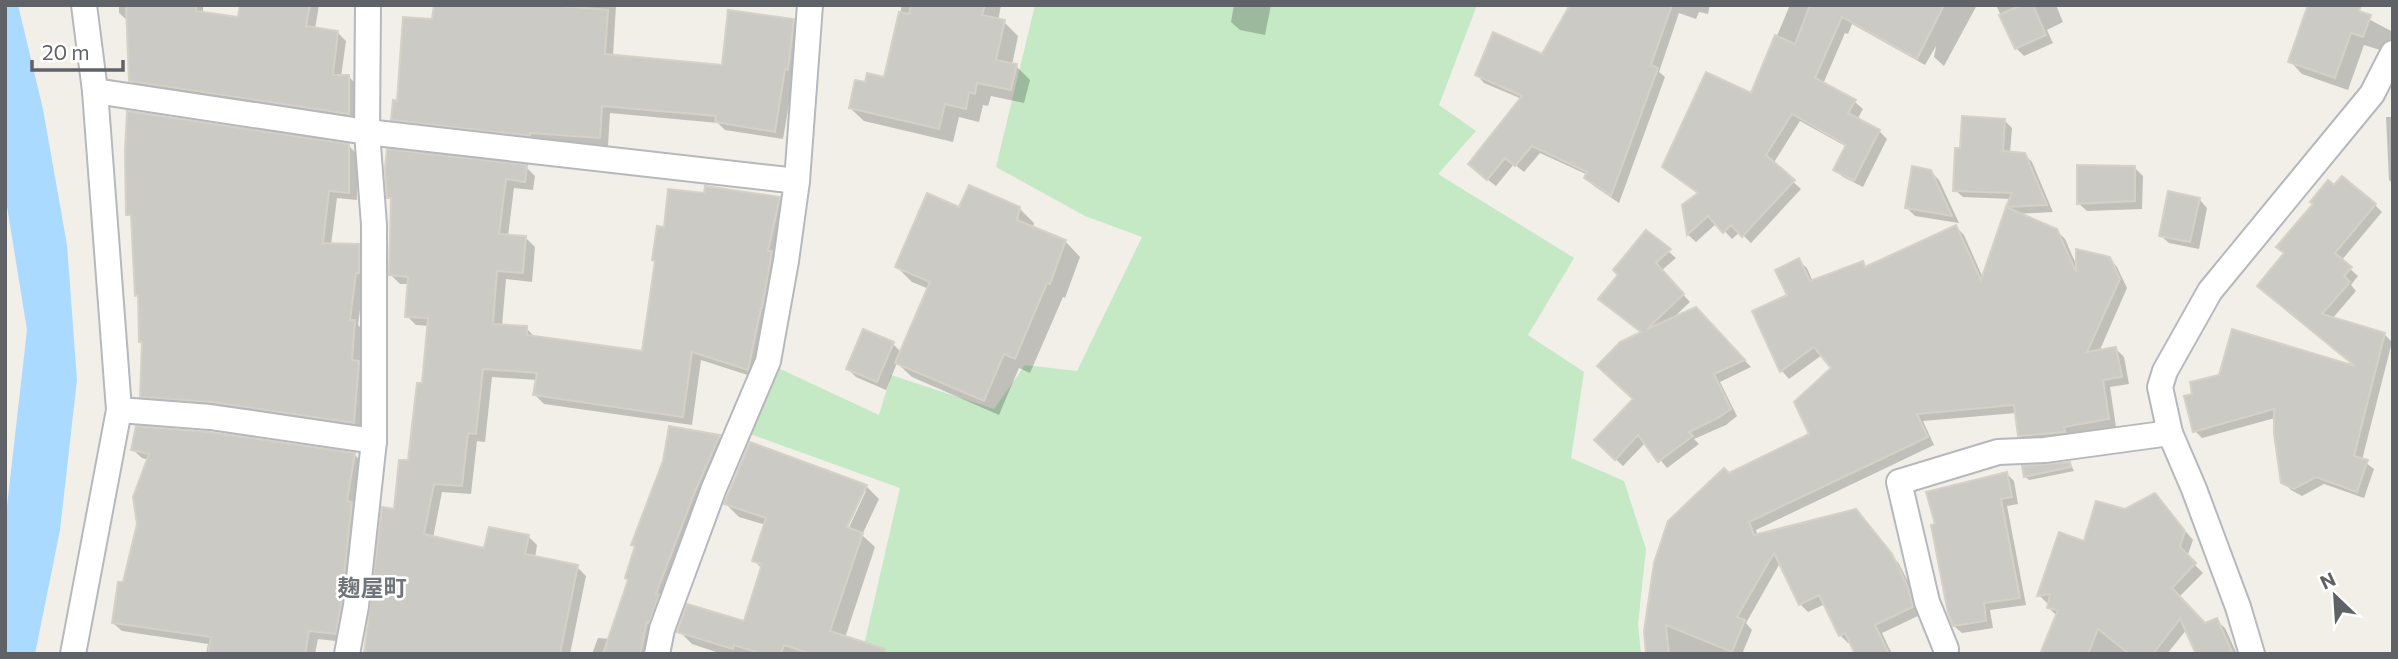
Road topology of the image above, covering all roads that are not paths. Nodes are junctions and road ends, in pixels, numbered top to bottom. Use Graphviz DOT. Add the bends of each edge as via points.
graph roads {
  1 [pos="84,5"];
  2 [pos="368,5"];
  3 [pos="810,5"];
  4 [pos="2393,53"];
  5 [pos="95,91"];
  6 [pos="367,132"];
  7 [pos="797,181"];
  8 [pos="119,410"];
  9 [pos="2170,433"];
  10 [pos="374,441"];
  11 [pos="1946,649"];
  12 [pos="73,654"];
  13 [pos="347,654"];
  14 [pos="657,654"];
  15 [pos="2252,654"];
  1 -- 5 [label="street"];
  2 -- 6 [label="street"];
  3 -- 7 [label="street"];
  4 -- 9 [label="street" via="2372,94 2210,291 2160,387"];
  5 -- 6 [label="street"];
  5 -- 8 [label="street"];
  6 -- 7 [label="street"];
  6 -- 10 [label="street" via="374,225"];
  7 -- 14 [label="street" via="768,361 714,488"];
  8 -- 10 [label="street" via="210,417"];
  8 -- 12 [label="street"];
  9 -- 11 [label="street" via="1998,452 1899,482 1927,601"];
  9 -- 15 [label="street"];
  10 -- 13 [label="street"];
}
